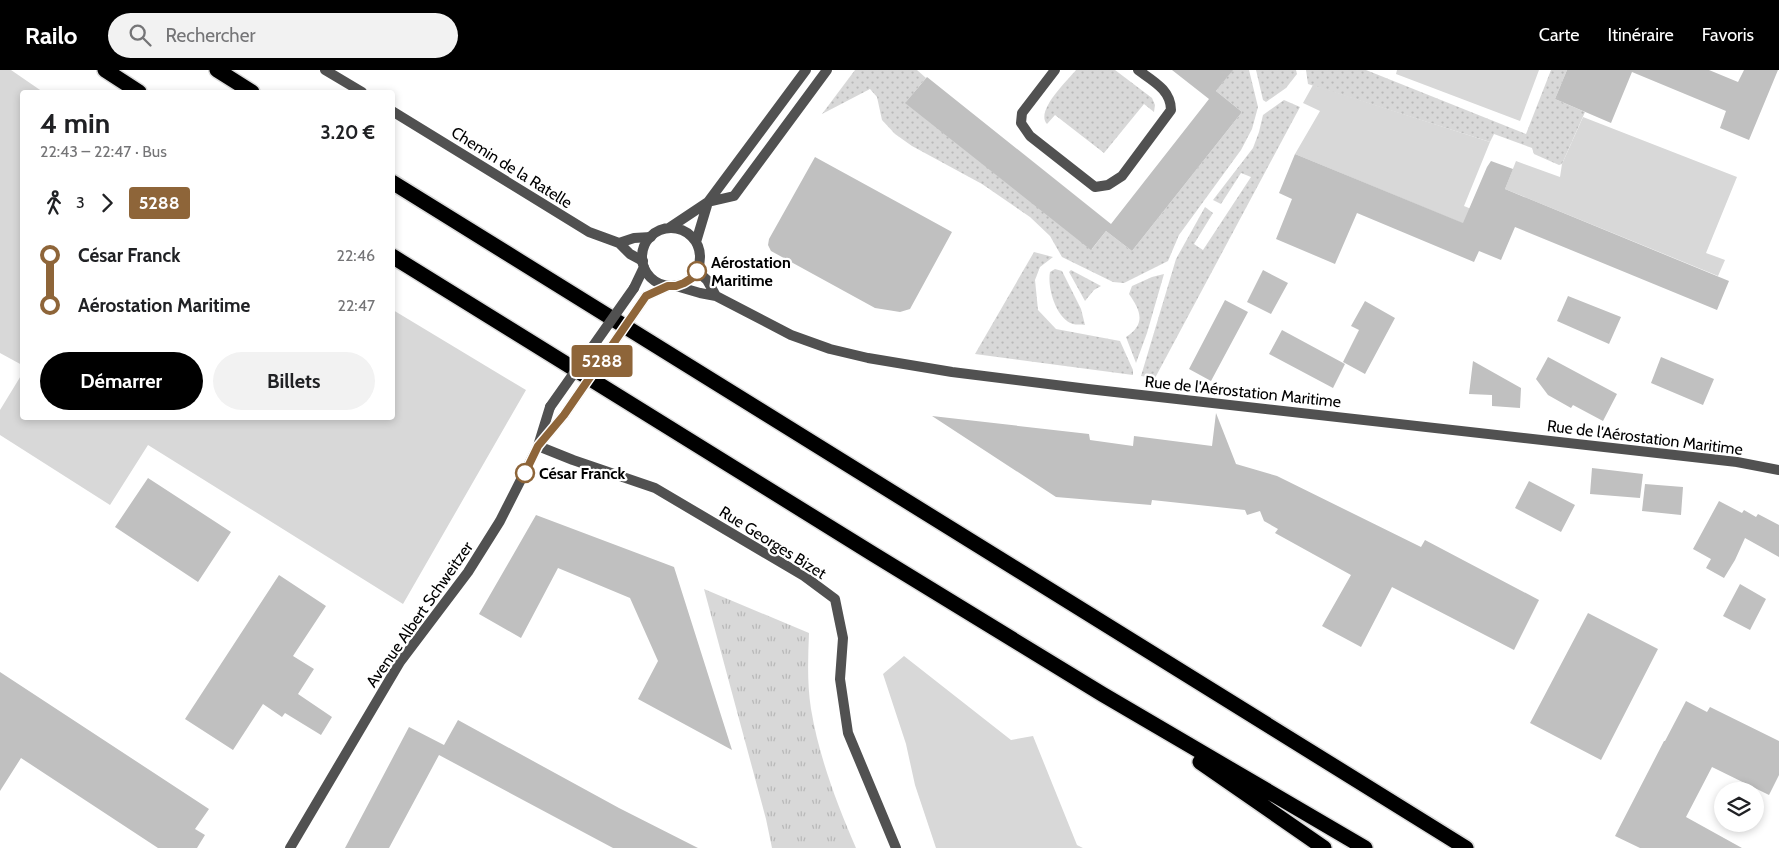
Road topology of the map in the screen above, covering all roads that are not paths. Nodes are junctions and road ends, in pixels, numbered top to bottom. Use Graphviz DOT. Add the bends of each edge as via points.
graph roads {
  1 [pos="105,70"];
  2 [pos="217,70"];
  3 [pos="325,70"];
  4 [pos="806,70"];
  5 [pos="827,70"];
  6 [pos="1055,70"];
  7 [pos="1138,70"];
  8 [pos="136,90"];
  9 [pos="249,90"];
  10 [pos="359,90"];
  11 [pos="395,114"];
  12 [pos="395,184"];
  13 [pos="708,202"];
  14 [pos="669,228"];
  15 [pos="651,237"];
  16 [pos="696,242"];
  17 [pos="619,243"];
  18 [pos="395,258"];
  19 [pos="644,264"];
  20 [pos="697,271"];
  21 [pos="672,286"];
  22 [pos="716,296"];
  23 [pos="538,446"];
  24 [pos="1779,470"];
  25 [pos="1102,694"];
  26 [pos="290,848"];
  27 [pos="896,848"];
  28 [pos="1324,848"];
  29 [pos="1365,848"];
  30 [pos="1466,848"];
  1 -- 8 [label="highway"];
  2 -- 9 [label="highway"];
  3 -- 10 [label="street"];
  4 -- 13 [label="street"];
  5 -- 13 [label="street" via="734,196"];
  6 -- 7 [label="street" via="1022,113 1021,123 1030,136 1095,188 1108,185 1122,176 1171,110 1171,101 1163,88"];
  11 -- 17 [label="street, Chemin de la Ratelle" via="589,232"];
  12 -- 30 [label="highway"];
  13 -- 14 [label="street"];
  13 -- 16 [label="street"];
  14 -- 15 [label="street"];
  14 -- 16 [label="street" via="684,231"];
  15 -- 17 [label="street"];
  15 -- 19 [label="street" via="643,252"];
  16 -- 20 [label="street" via="700,256"];
  17 -- 19 [label="street, Chemin de la Ratelle"];
  18 -- 25 [label="highway"];
  19 -- 21 [label="street" via="653,280"];
  19 -- 23 [label="street, Avenue Albert Schweitzer, bridge" via="634,288 550,407"];
  20 -- 21 [label="street" via="684,283"];
  20 -- 22 [label="street, Rue de l'Aérostation Maritime" via="707,280"];
  21 -- 22 [label="street, Rue de l'Aérostation Maritime"];
  21 -- 23 [label="street, Avenue Albert Schweitzer, bridge" via="646,296 564,415"];
  22 -- 24 [label="street, Rue de l'Aérostation Maritime" via="791,335 877,360 1088,389 1737,462"];
  23 -- 26 [label="street, Avenue Albert Schweitzer" via="500,521 468,572 400,662"];
  23 -- 27 [label="street, Rue Georges Bizet" via="655,488 804,576 835,599 843,638 840,679 848,733"];
  25 -- 28 [label="highway"];
  25 -- 29 [label="highway"];
}
